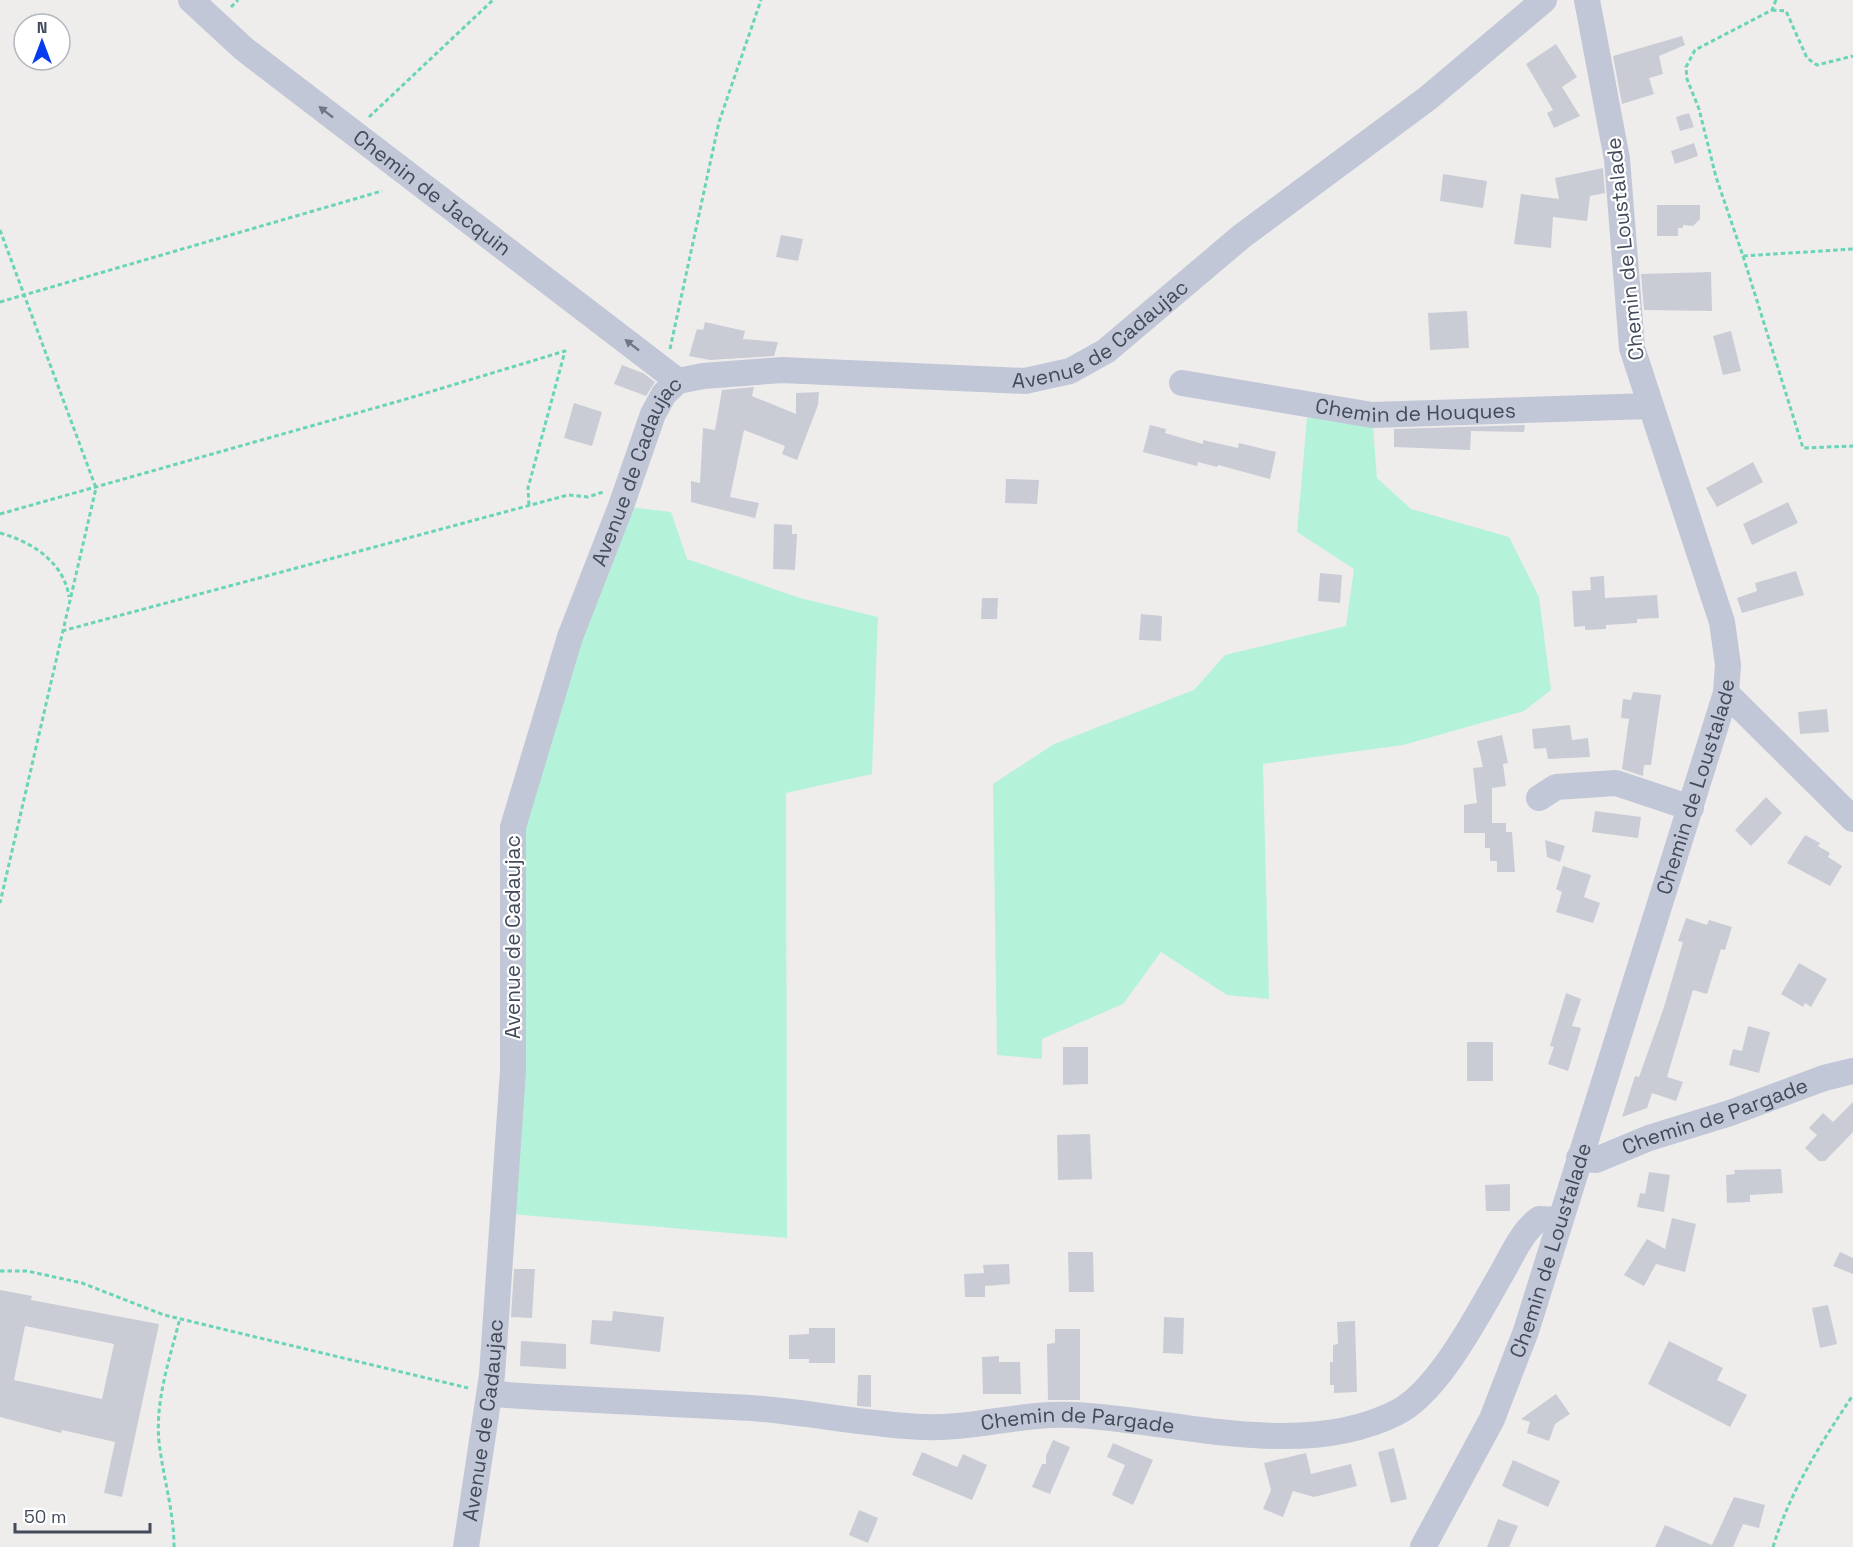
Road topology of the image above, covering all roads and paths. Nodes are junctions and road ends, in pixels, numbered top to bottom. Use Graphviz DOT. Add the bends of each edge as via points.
graph roads {
  1 [pos="191,0"];
  2 [pos="493,0"];
  3 [pos="761,0"];
  4 [pos="1544,0"];
  5 [pos="1587,0"];
  6 [pos="1776,0"];
  7 [pos="1772,10"];
  8 [pos="1853,56"];
  9 [pos="352,133"];
  10 [pos="382,191"];
  11 [pos="0,230"];
  12 [pos="1853,249"];
  13 [pos="1743,256"];
  14 [pos="25,295"];
  15 [pos="0,302"];
  16 [pos="675,379"];
  17 [pos="1182,383"];
  18 [pos="1650,406"];
  19 [pos="1853,446"];
  20 [pos="96,488"];
  21 [pos="608,489"];
  22 [pos="529,506"];
  23 [pos="0,514"];
  24 [pos="0,533"];
  25 [pos="69,601"];
  26 [pos="62,631"];
  27 [pos="1726,693"];
  28 [pos="1539,798"];
  29 [pos="1691,808"];
  30 [pos="1853,819"];
  31 [pos="0,903"];
  32 [pos="1853,1071"];
  33 [pos="1579,1158"];
  34 [pos="1560,1220"];
  35 [pos="0,1271"];
  36 [pos="180,1318"];
  37 [pos="490,1393"];
  38 [pos="1853,1395"];
  39 [pos="174,1547"];
  40 [pos="466,1547"];
  41 [pos="1423,1547"];
  42 [pos="1773,1547"];
  9 -- 1 [label="street, Chemin de Jacquin, one-way" via="244,49"];
  2 -- 9 [label="path"];
  3 -- 16 [label="path" via="719,122 669,350"];
  4 -- 16 [label="street, Avenue de Cadaujac" via="1428,98 1242,236 1106,351 1070,371 1025,381 782,370"];
  5 -- 18 [label="street, Chemin de Loustalade" via="1617,159 1632,348"];
  6 -- 7 [label="path"];
  7 -- 8 [label="path" via="1786,11 1807,58 1817,65"];
  7 -- 13 [label="path" via="1695,50 1686,68 1719,189"];
  16 -- 9 [label="street, Chemin de Jacquin, one-way"];
  10 -- 14 [label="path"];
  11 -- 14 [label="path"];
  12 -- 13 [label="path"];
  13 -- 19 [label="path" via="1803,448"];
  14 -- 15 [label="path"];
  14 -- 20 [label="path"];
  16 -- 37 [label="street, Avenue de Cadaujac" via="653,414 570,637 513,827 513,1071"];
  17 -- 18 [label="street, Chemin de Houques" via="1372,414"];
  18 -- 27 [label="street, Chemin de Loustalade" via="1722,622 1728,665"];
  20 -- 22 [label="path" via="565,351 528,488"];
  20 -- 23 [label="path"];
  20 -- 25 [label="path"];
  21 -- 22 [label="path" via="599,495 568,495"];
  22 -- 26 [label="path"];
  24 -- 25 [label="path" via="28,544 53,563 62,576"];
  25 -- 26 [label="path"];
  26 -- 31 [label="path"];
  27 -- 29 [label="street, Chemin de Loustalade"];
  27 -- 30 [label="street"];
  28 -- 29 [label="street" via="1556,787 1616,783"];
  29 -- 33 [label="street, Chemin de Loustalade"];
  32 -- 33 [label="street, Chemin de Pargade" via="1649,1138 1596,1160"];
  33 -- 34 [label="street, Chemin de Loustalade"];
  34 -- 37 [label="street, Chemin de Pargade" via="1539,1219 1521,1238 1463,1341 1414,1401 1377,1421 1324,1433 1221,1433 1072,1414 925,1427 755,1408"];
  34 -- 41 [label="street, Chemin de Loustalade" via="1526,1331 1492,1419"];
  35 -- 36 [label="path" via="27,1270 82,1283"];
  36 -- 37 [label="path"];
  36 -- 39 [label="path" via="162,1390 159,1439"];
  37 -- 40 [label="street, Avenue de Cadaujac"];
  38 -- 42 [label="path" via="1818,1448 1783,1514"];
}
